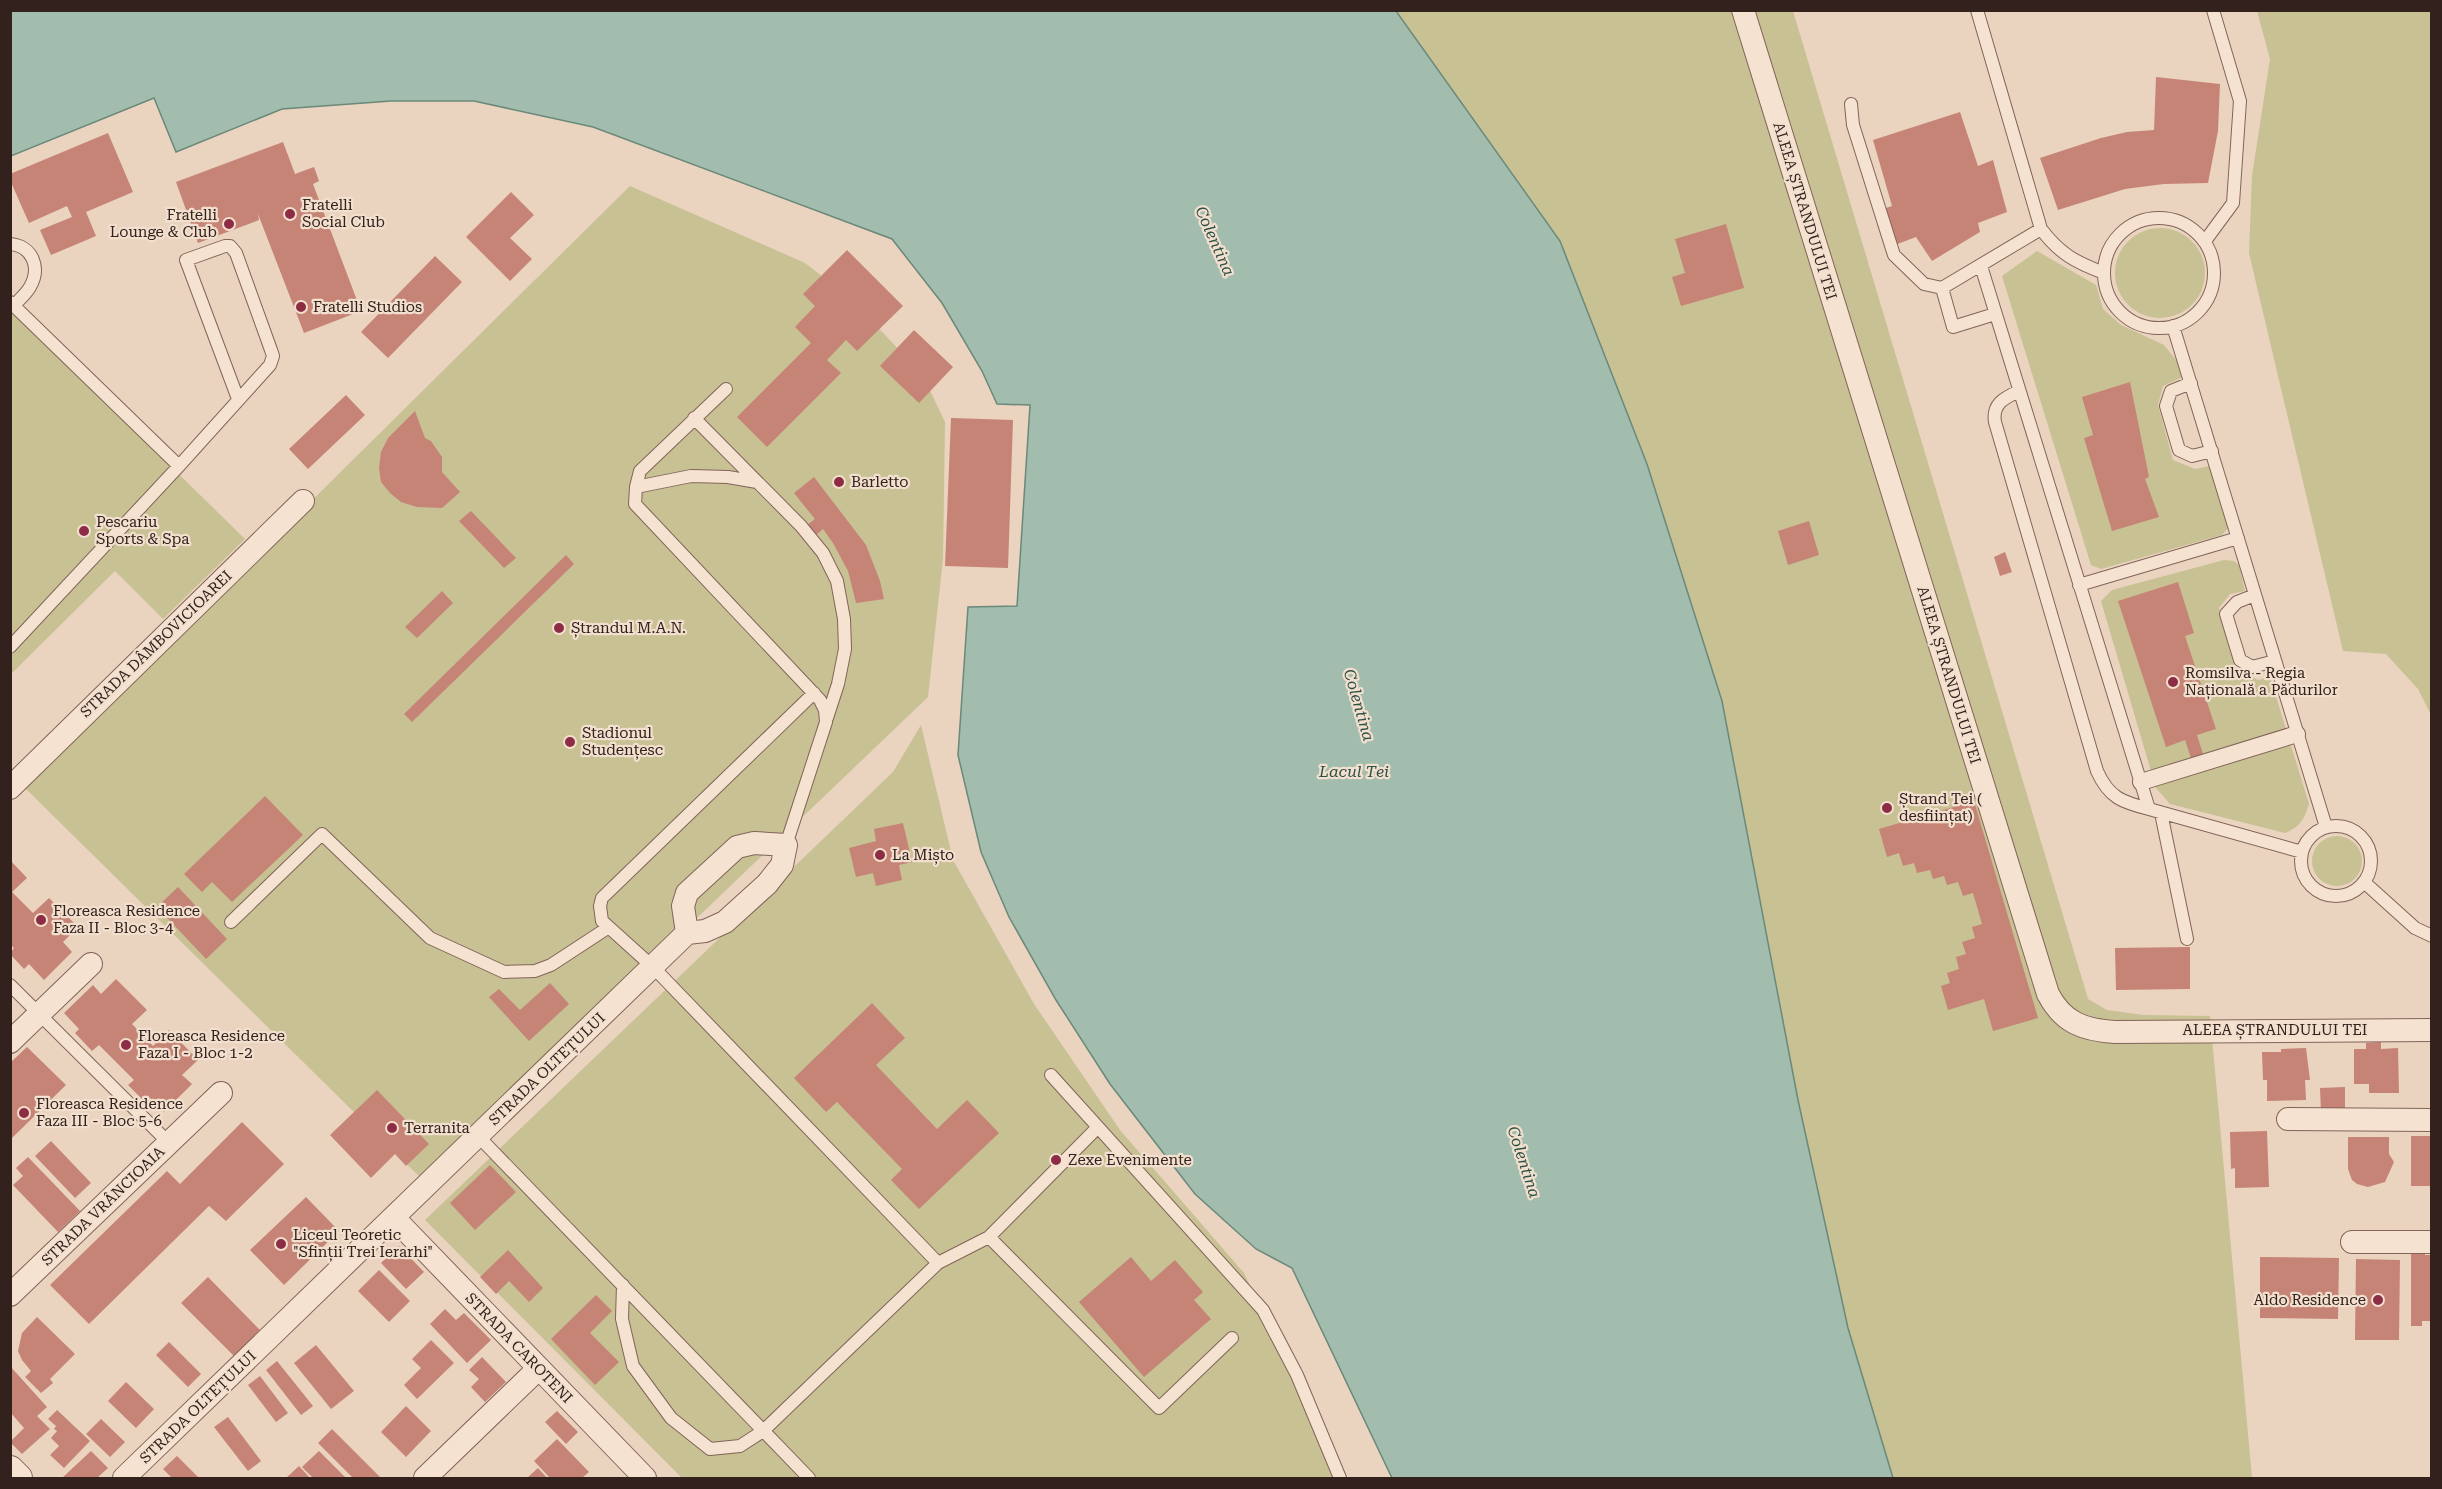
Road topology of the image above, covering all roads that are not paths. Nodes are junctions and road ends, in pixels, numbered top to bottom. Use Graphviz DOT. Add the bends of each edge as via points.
graph roads {
  1 [pos="1743,10"];
  2 [pos="1977,10"];
  3 [pos="2213,10"];
  4 [pos="1851,104"];
  5 [pos="2041,229"];
  6 [pos="2205,241"];
  7 [pos="10,244"];
  8 [pos="1981,266"];
  9 [pos="2104,273"];
  10 [pos="1942,288"];
  11 [pos="12,303"];
  12 [pos="1995,314"];
  13 [pos="2173,326"];
  14 [pos="2192,383"];
  15 [pos="726,388"];
  16 [pos="2019,391"];
  17 [pos="238,399"];
  18 [pos="694,418"];
  19 [pos="2212,451"];
  20 [pos="179,466"];
  21 [pos="757,482"];
  22 [pos="636,487"];
  23 [pos="303,501"];
  24 [pos="2238,538"];
  25 [pos="2079,585"];
  26 [pos="2255,595"];
  27 [pos="10,647"];
  28 [pos="2275,661"];
  29 [pos="814,693"];
  30 [pos="825,722"];
  31 [pos="2297,734"];
  32 [pos="2140,782"];
  33 [pos="10,788"];
  34 [pos="2155,811"];
  35 [pos="2326,827"];
  36 [pos="786,845"];
  37 [pos="2302,852"];
  38 [pos="2364,882"];
  39 [pos="231,922"];
  40 [pos="609,927"];
  41 [pos="687,933"];
  42 [pos="2432,936"];
  43 [pos="2187,939"];
  44 [pos="91,964"];
  45 [pos="653,967"];
  46 [pos="10,985"];
  47 [pos="39,1013"];
  48 [pos="2432,1030"];
  49 [pos="10,1042"];
  50 [pos="1051,1075"];
  51 [pos="221,1093"];
  52 [pos="2288,1119"];
  53 [pos="2432,1120"];
  54 [pos="1097,1128"];
  55 [pos="478,1136"];
  56 [pos="169,1143"];
  57 [pos="394,1218"];
  58 [pos="988,1237"];
  59 [pos="2352,1242"];
  60 [pos="2432,1242"];
  61 [pos="938,1263"];
  62 [pos="623,1285"];
  63 [pos="10,1295"];
  64 [pos="1232,1338"];
  65 [pos="539,1368"];
  66 [pos="763,1431"];
  67 [pos="10,1470"];
  68 [pos="18,1479"];
  69 [pos="124,1479"];
  70 [pos="425,1479"];
  71 [pos="645,1479"];
  72 [pos="809,1479"];
  73 [pos="1340,1479"];
  1 -- 48 [label="street, ALEEA ȘTRANDULUI TEI" via="2055,1007 2082,1027 2107,1031"];
  2 -- 5 [label="lane"];
  3 -- 6 [label="lane" via="2240,101 2233,203"];
  4 -- 10 [label="lane" via="1853,125 1894,255 1924,285"];
  5 -- 8 [label="lane"];
  5 -- 9 [label="lane" via="2055,248"];
  6 -- 9 [label="lane" via="2177,220 2143,220 2115,240"];
  6 -- 13 [label="lane" via="2213,257 2215,274 2211,292 2203,308"];
  7 -- 11 [label="lane" via="25,248 36,268 32,285"];
  8 -- 10 [label="lane"];
  8 -- 12 [label="lane"];
  9 -- 13 [label="lane" via="2106,289 2125,316 2157,328"];
  10 -- 12 [label="lane" via="1953,327"];
  11 -- 20 [label="lane"];
  12 -- 16 [label="lane"];
  13 -- 14 [label="lane"];
  14 -- 19 [label="lane"];
  14 -- 19 [label="lane" via="2171,391 2166,406 2169,417 2179,450 2192,456"];
  15 -- 18 [label="lane"];
  16 -- 25 [label="lane"];
  16 -- 34 [label="lane" via="2001,400 1995,408 1995,422 2097,771 2102,783 2122,802"];
  17 -- 17 [label="lane" via="186,260 225,246 236,253 273,356 270,365"];
  17 -- 20 [label="lane"];
  18 -- 21 [label="lane"];
  18 -- 22 [label="lane" via="640,471"];
  19 -- 24 [label="lane"];
  20 -- 27 [label="lane"];
  21 -- 22 [label="lane" via="691,476"];
  21 -- 30 [label="lane" via="823,553 837,581 845,649"];
  22 -- 29 [label="lane" via="635,504"];
  23 -- 33 [label="street, STRADA DÂMBOVICIOAREI"];
  24 -- 25 [label="lane"];
  24 -- 26 [label="lane"];
  25 -- 32 [label="lane"];
  26 -- 28 [label="lane"];
  26 -- 28 [label="lane" via="2237,602 2226,614 2240,660 2252,667"];
  28 -- 31 [label="lane"];
  29 -- 30 [label="lane" via="825,710"];
  29 -- 40 [label="lane" via="602,898 600,914"];
  30 -- 36 [label="lane"];
  31 -- 32 [label="street"];
  31 -- 35 [label="lane"];
  32 -- 34 [label="lane"];
  34 -- 37 [label="lane"];
  34 -- 43 [label="lane"];
  35 -- 37 [label="lane" via="2307,841"];
  35 -- 38 [label="lane" via="2348,828 2366,841 2372,862"];
  36 -- 41 [label="street" via="782,865 767,884 725,922 705,931"];
  36 -- 41 [label="street" via="754,843 737,847 687,893 683,906"];
  37 -- 38 [label="lane" via="2304,873 2316,890 2347,894"];
  38 -- 42 [label="lane" via="2415,928"];
  39 -- 40 [label="lane" via="322,834 430,938 504,972 535,971 551,965"];
  40 -- 45 [label="lane"];
  41 -- 45 [label="street, STRADA OLTEȚULUI"];
  44 -- 47 [label="street"];
  45 -- 55 [label="street, STRADA OLTEȚULUI"];
  45 -- 61 [label="lane"];
  46 -- 47 [label="lane"];
  47 -- 49 [label="street"];
  47 -- 56 [label="lane"];
  50 -- 54 [label="lane"];
  51 -- 56 [label="street, STRADA VRÂNCIOAIA"];
  52 -- 53 [label="street"];
  54 -- 58 [label="lane"];
  54 -- 73 [label="lane" via="1263,1310 1294,1367"];
  55 -- 57 [label="street, STRADA OLTEȚULUI"];
  55 -- 62 [label="lane"];
  56 -- 63 [label="street, STRADA VRÂNCIOAIA"];
  57 -- 65 [label="street, STRADA CAROTENI"];
  57 -- 69 [label="street, STRADA OLTEȚULUI"];
  58 -- 61 [label="lane"];
  58 -- 64 [label="lane" via="1159,1408"];
  59 -- 60 [label="street"];
  61 -- 66 [label="lane"];
  62 -- 66 [label="lane"];
  62 -- 66 [label="lane" via="622,1319 633,1366 671,1418 710,1449 740,1446"];
  65 -- 70 [label="street"];
  65 -- 71 [label="street, STRADA CAROTENI"];
  66 -- 72 [label="lane"];
  67 -- 68 [label="street"];
}
